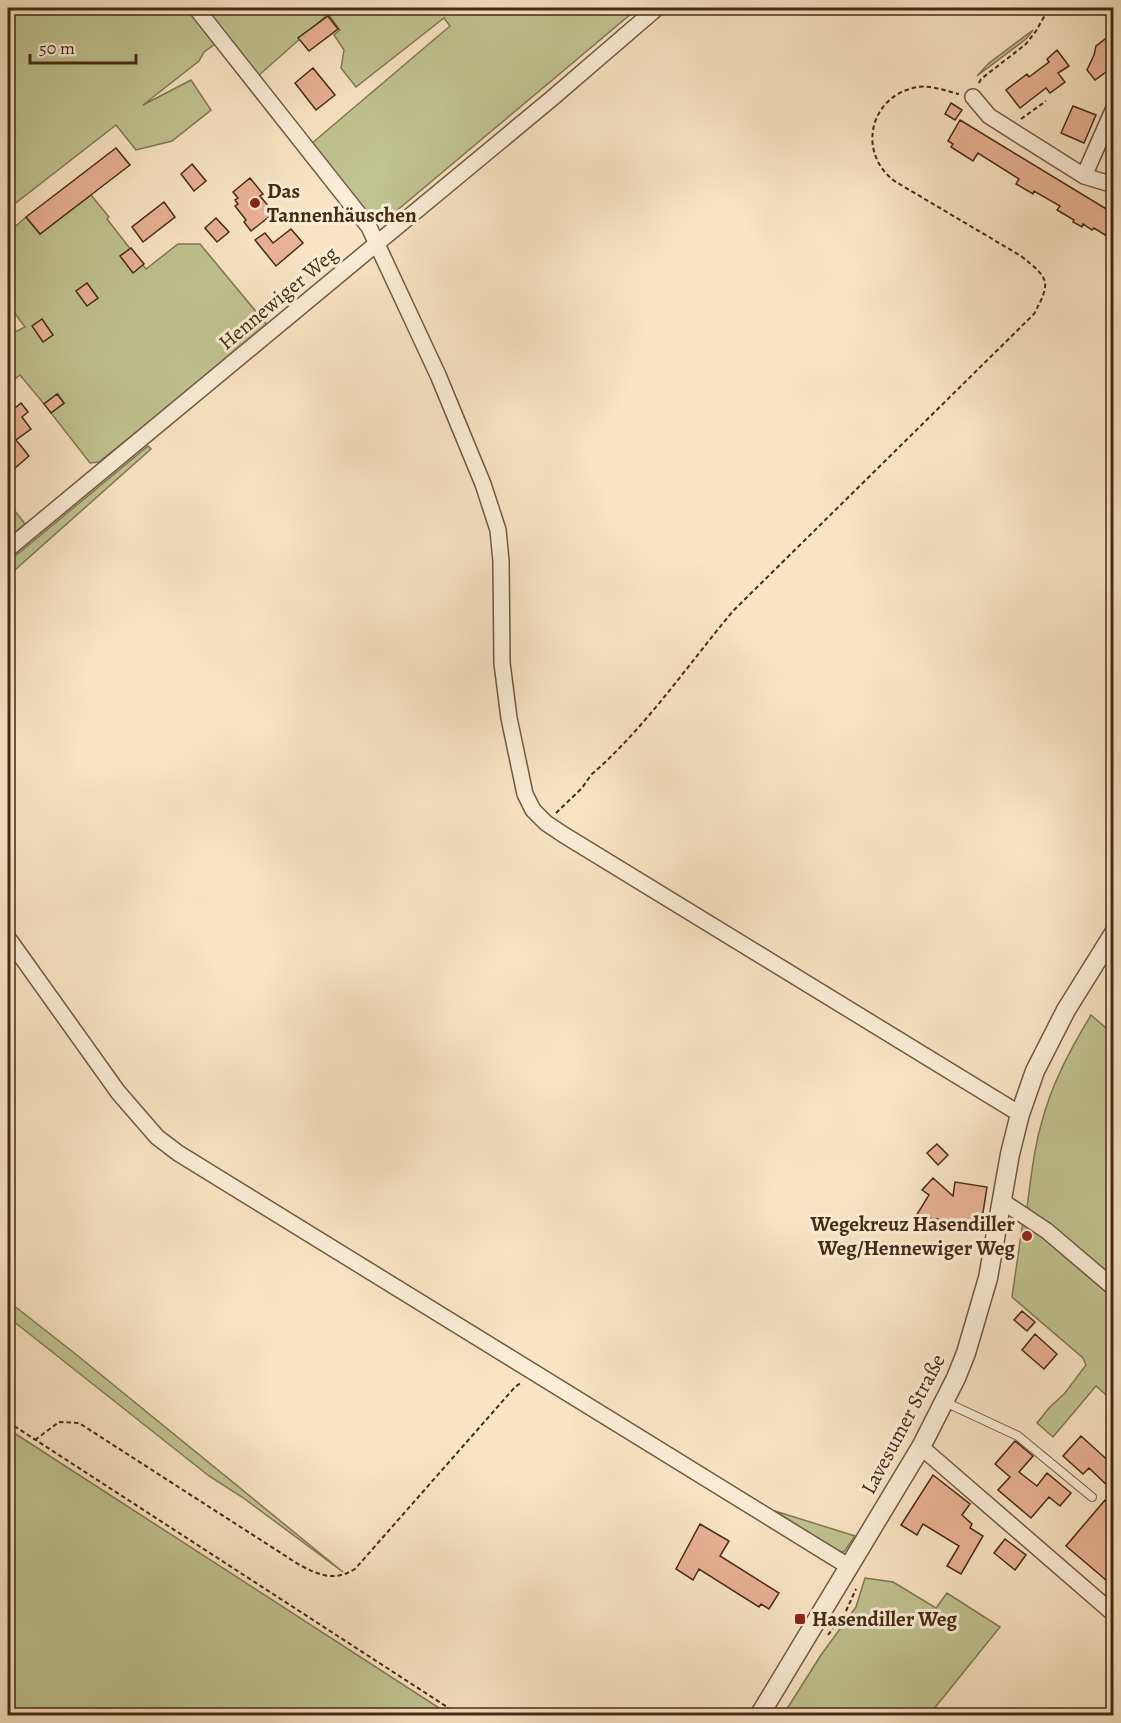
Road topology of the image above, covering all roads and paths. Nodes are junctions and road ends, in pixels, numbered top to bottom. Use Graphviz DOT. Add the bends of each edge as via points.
graph roads {
  1 [pos="196,8"];
  2 [pos="657,8"];
  3 [pos="1049,8"];
  4 [pos="974,97"];
  5 [pos="1046,101"];
  6 [pos="1113,108"];
  7 [pos="1009,128"];
  8 [pos="1084,176"];
  9 [pos="1113,185"];
  10 [pos="378,243"];
  11 [pos="8,549"];
  12 [pos="546,823"];
  13 [pos="1113,933"];
  14 [pos="8,938"];
  15 [pos="1020,1114"];
  16 [pos="1002,1201"];
  17 [pos="1113,1288"];
  18 [pos="538,1375"];
  19 [pos="945,1402"];
  20 [pos="8,1422"];
  21 [pos="35,1440"];
  22 [pos="921,1447"];
  23 [pos="1092,1497"];
  24 [pos="848,1566"];
  25 [pos="1113,1614"];
  26 [pos="461,1716"];
  27 [pos="759,1716"];
  1 -- 10 [label="street"];
  2 -- 10 [label="street, Hennewiger Weg"];
  3 -- 4 [label="path" via="1026,44 981,79"];
  4 -- 7 [label="street" via="989,116"];
  4 -- 12 [label="path" via="929,86 901,93 880,111 875,121 873,150 887,175 1037,269 1045,280 1046,292 1034,314 733,611 662,701"];
  5 -- 7 [label="path"];
  6 -- 8 [label="street"];
  7 -- 8 [label="street"];
  8 -- 9 [label="street"];
  10 -- 11 [label="street, Hennewiger Weg"];
  10 -- 12 [label="street" via="483,484 498,530 502,663 509,718 525,794"];
  12 -- 15 [label="street"];
  13 -- 15 [label="street, Lavesumer Straße" via="1049,1040"];
  14 -- 18 [label="street" via="118,1092 157,1137"];
  15 -- 16 [label="street, Lavesumer Straße"];
  16 -- 17 [label="street" via="1047,1231"];
  16 -- 19 [label="street, Lavesumer Straße" via="988,1278 966,1353"];
  18 -- 21 [label="path" via="515,1387 355,1569 335,1577 317,1574 298,1564 79,1423 59,1422"];
  18 -- 24 [label="street"];
  19 -- 22 [label="street, Lavesumer Straße"];
  19 -- 23 [label="lane" via="1018,1436"];
  20 -- 21 [label="path"];
  21 -- 26 [label="path"];
  22 -- 24 [label="street, Lavesumer Straße"];
  22 -- 25 [label="street"];
  24 -- 27 [label="street, Lavesumer Straße"];
}
